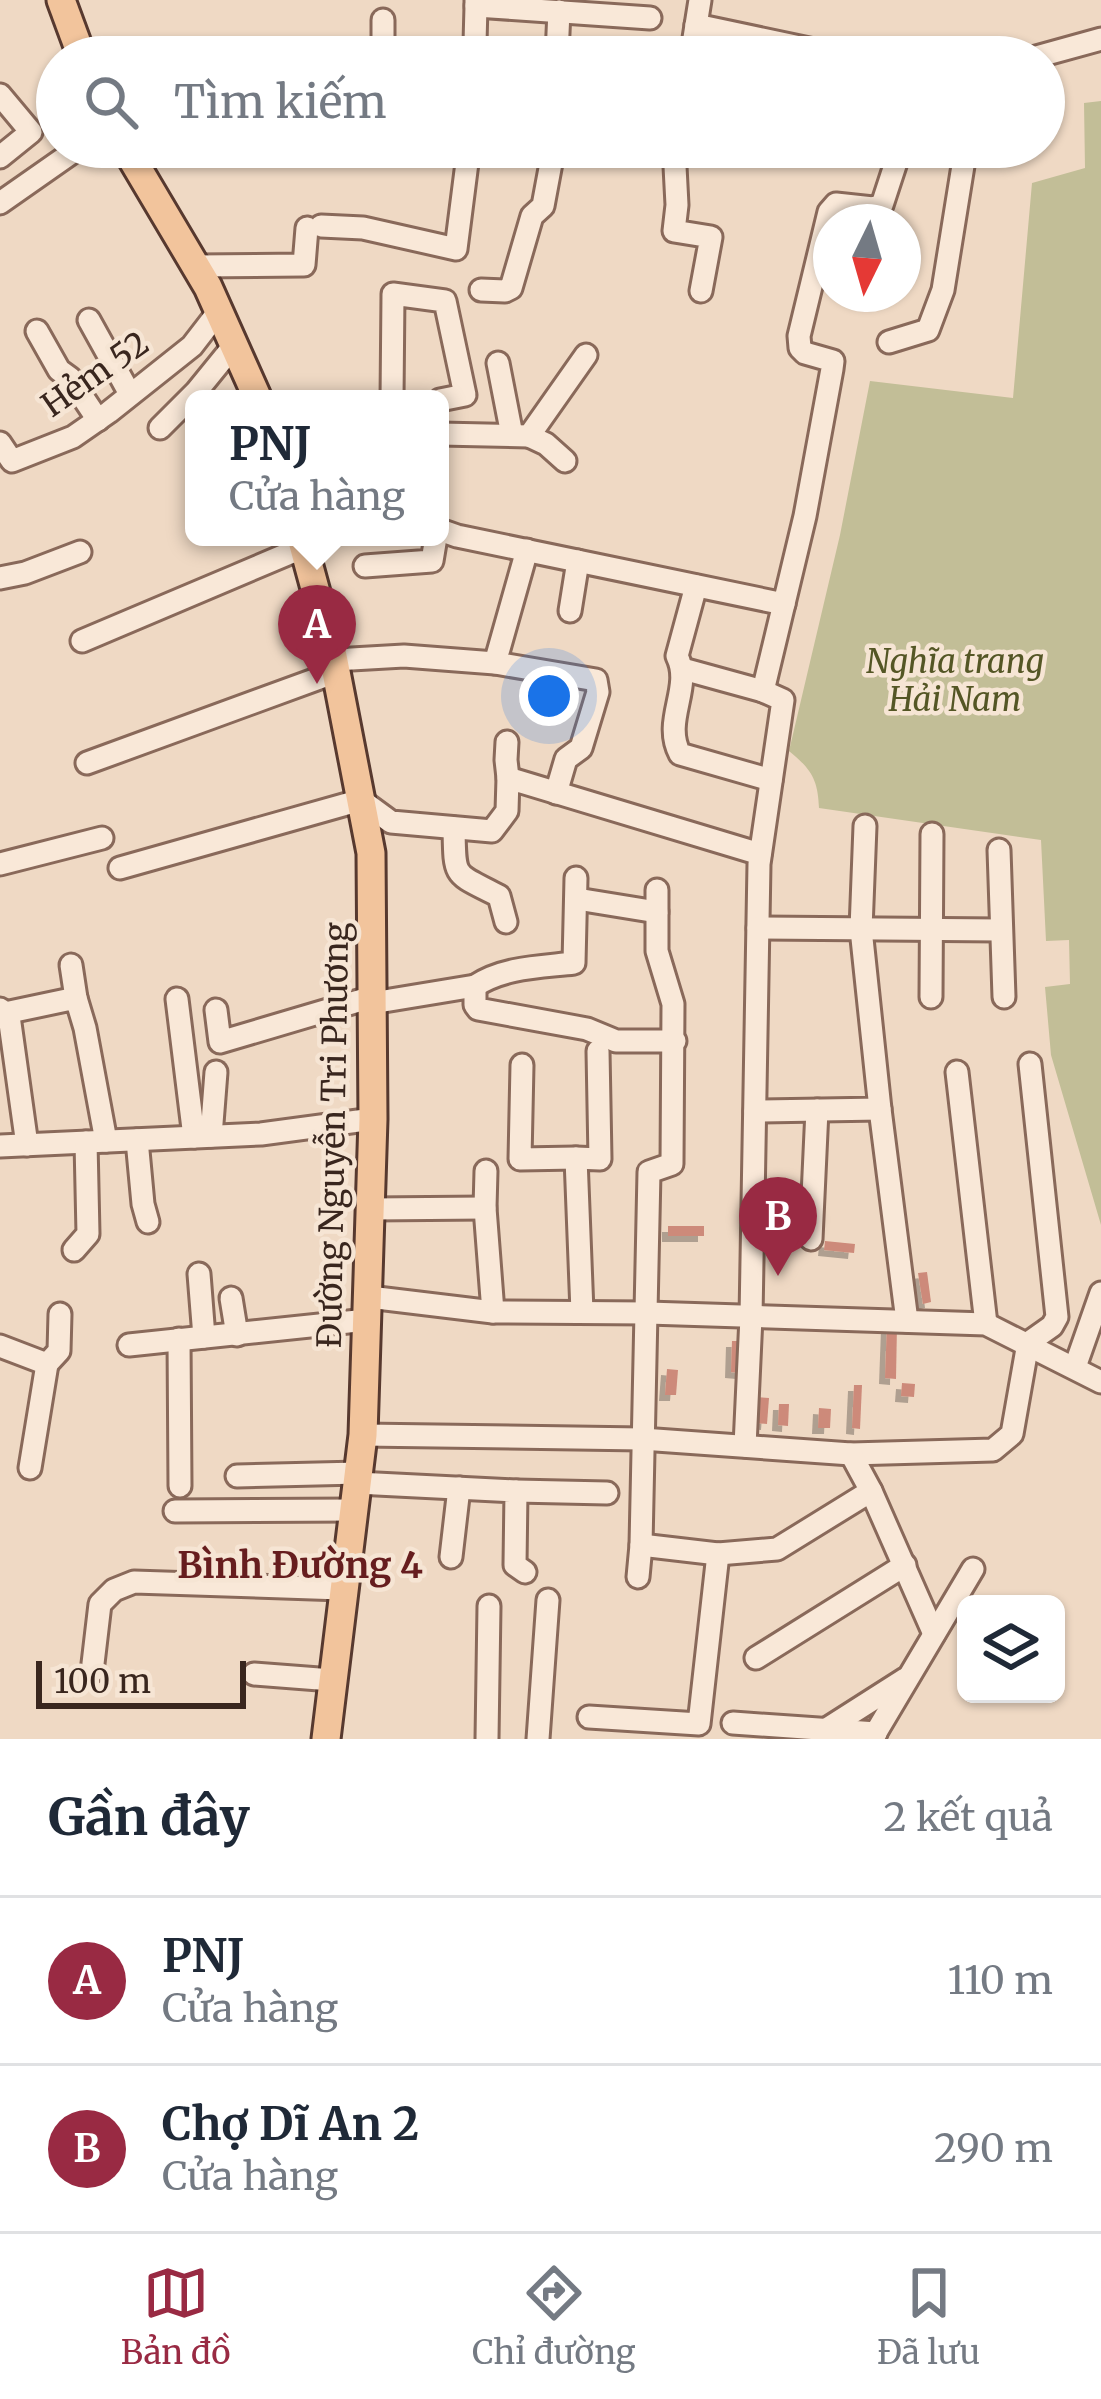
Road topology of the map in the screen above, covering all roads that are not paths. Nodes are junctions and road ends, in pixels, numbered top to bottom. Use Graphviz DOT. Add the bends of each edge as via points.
graph roads {
  1 [pos="61,0"];
  2 [pos="684,0"];
  3 [pos="700,1"];
  4 [pos="476,3"];
  5 [pos="559,11"];
  6 [pos="650,18"];
  7 [pos="382,20"];
  8 [pos="696,25"];
  9 [pos="74,36"];
  10 [pos="382,36"];
  11 [pos="475,36"];
  12 [pos="557,36"];
  13 [pos="694,36"];
  14 [pos="748,36"];
  15 [pos="1101,39"];
  16 [pos="1065,49"];
  17 [pos="0,95"];
  18 [pos="0,157"];
  19 [pos="50,168"];
  20 [pos="137,168"];
  21 [pos="466,168"];
  22 [pos="550,168"];
  23 [pos="674,168"];
  24 [pos="894,168"];
  25 [pos="963,168"];
  26 [pos="0,203"];
  27 [pos="196,266"];
  28 [pos="481,290"];
  29 [pos="701,291"];
  30 [pos="219,311"];
  31 [pos="89,320"];
  32 [pos="37,331"];
  33 [pos="889,343"];
  34 [pos="235,344"];
  35 [pos="586,356"];
  36 [pos="498,363"];
  37 [pos="198,390"];
  38 [pos="255,390"];
  39 [pos="392,390"];
  40 [pos="130,394"];
  41 [pos="449,398"];
  42 [pos="185,403"];
  43 [pos="98,420"];
  44 [pos="160,428"];
  45 [pos="449,434"];
  46 [pos="521,436"];
  47 [pos="0,443"];
  48 [pos="565,460"];
  49 [pos="449,535"];
  50 [pos="294,546"];
  51 [pos="304,546"];
  52 [pos="435,546"];
  53 [pos="527,550"];
  54 [pos="80,552"];
  55 [pos="578,561"];
  56 [pos="365,566"];
  57 [pos="0,578"];
  58 [pos="696,586"];
  59 [pos="784,604"];
  60 [pos="570,611"];
  61 [pos="82,641"];
  62 [pos="495,663"];
  63 [pos="335,666"];
  64 [pos="683,669"];
  65 [pos="763,691"];
  66 [pos="507,742"];
  67 [pos="87,763"];
  68 [pos="508,778"];
  69 [pos="771,780"];
  70 [pos="556,793"];
  71 [pos="361,800"];
  72 [pos="865,826"];
  73 [pos="454,828"];
  74 [pos="932,834"];
  75 [pos="102,838"];
  76 [pos="999,850"];
  77 [pos="760,854"];
  78 [pos="0,865"];
  79 [pos="121,868"];
  80 [pos="506,922"];
  81 [pos="758,928"];
  82 [pos="861,929"];
  83 [pos="931,929"];
  84 [pos="1000,930"];
  85 [pos="71,965"];
  86 [pos="475,986"];
  87 [pos="931,997"];
  88 [pos="76,998"];
  89 [pos="1004,998"];
  90 [pos="177,999"];
  91 [pos="372,1000"];
  92 [pos="215,1010"];
  93 [pos="3,1011"];
  94 [pos="674,1040"];
  95 [pos="598,1051"];
  96 [pos="1030,1064"];
  97 [pos="522,1065"];
  98 [pos="216,1072"];
  99 [pos="957,1072"];
  100 [pos="880,1109"];
  101 [pos="817,1110"];
  102 [pos="755,1112"];
  103 [pos="373,1119"];
  104 [pos="202,1136"];
  105 [pos="137,1140"];
  106 [pos="96,1141"];
  107 [pos="27,1145"];
  108 [pos="0,1146"];
  109 [pos="576,1158"];
  110 [pos="486,1172"];
  111 [pos="485,1208"];
  112 [pos="372,1209"];
  113 [pos="148,1222"];
  114 [pos="811,1239"];
  115 [pos="74,1250"];
  116 [pos="199,1274"];
  117 [pos="1101,1293"];
  118 [pos="231,1298"];
  119 [pos="368,1309"];
  120 [pos="493,1312"];
  121 [pos="582,1312"];
  122 [pos="648,1312"];
  123 [pos="60,1314"];
  124 [pos="751,1317"];
  125 [pos="907,1321"];
  126 [pos="986,1324"];
  127 [pos="237,1335"];
  128 [pos="204,1337"];
  129 [pos="179,1339"];
  130 [pos="1028,1343"];
  131 [pos="129,1345"];
  132 [pos="0,1346"];
  133 [pos="47,1364"];
  134 [pos="1076,1367"];
  135 [pos="1101,1382"];
  136 [pos="364,1435"];
  137 [pos="642,1439"];
  138 [pos="745,1447"];
  139 [pos="851,1454"];
  140 [pos="30,1468"];
  141 [pos="237,1476"];
  142 [pos="180,1486"];
  143 [pos="459,1488"];
  144 [pos="357,1489"];
  145 [pos="516,1490"];
  146 [pos="871,1491"];
  147 [pos="607,1493"];
  148 [pos="175,1511"];
  149 [pos="641,1545"];
  150 [pos="718,1554"];
  151 [pos="451,1557"];
  152 [pos="905,1564"];
  153 [pos="973,1569"];
  154 [pos="525,1572"];
  155 [pos="638,1577"];
  156 [pos="342,1589"];
  157 [pos="548,1600"];
  158 [pos="489,1606"];
  159 [pos="934,1634"];
  160 [pos="756,1658"];
  161 [pos="92,1672"];
  162 [pos="254,1674"];
  163 [pos="909,1676"];
  164 [pos="332,1680"];
  165 [pos="589,1717"];
  166 [pos="733,1723"];
  167 [pos="654,1730"];
  168 [pos="824,1730"];
  169 [pos="874,1736"];
  170 [pos="326,1739"];
  171 [pos="487,1739"];
  172 [pos="538,1739"];
  1 -- 9 [label="main road"];
  2 -- 3 [label="street"];
  3 -- 8 [label="street"];
  4 -- 5 [label="street"];
  4 -- 11 [label="street"];
  5 -- 6 [label="street"];
  5 -- 12 [label="street"];
  7 -- 10 [label="street"];
  8 -- 13 [label="street"];
  8 -- 14 [label="street"];
  15 -- 16 [label="street"];
  17 -- 18 [label="street" via="31,132"];
  19 -- 26 [label="street"];
  20 -- 27 [label="main road"];
  21 -- 27 [label="street" via="456,249 363,228 314,227 304,265"];
  22 -- 28 [label="street" via="511,288"];
  23 -- 29 [label="street" via="674,231 711,237"];
  24 -- 59 [label="street" via="882,205 836,204 830,212 799,336 805,353 833,361"];
  25 -- 33 [label="street" via="943,290 928,330"];
  27 -- 30 [label="main road"];
  30 -- 34 [label="main road"];
  30 -- 40 [label="street, Hẻm 52" via="192,346"];
  31 -- 40 [label="street"];
  32 -- 43 [label="street"];
  34 -- 37 [label="street"];
  34 -- 38 [label="main road"];
  35 -- 46 [label="street"];
  36 -- 46 [label="street"];
  39 -- 41 [label="street" via="393,294 445,301 470,395"];
  40 -- 43 [label="street, Hẻm 52"];
  42 -- 44 [label="street"];
  43 -- 47 [label="street, Hẻm 52" via="12,461"];
  45 -- 46 [label="street"];
  46 -- 48 [label="street"];
  49 -- 53 [label="street"];
  50 -- 61 [label="street"];
  51 -- 63 [label="main road, Đường Nguyễn Tri Phương"];
  52 -- 56 [label="street" via="432,561"];
  53 -- 55 [label="street"];
  53 -- 62 [label="street"];
  54 -- 57 [label="street"];
  55 -- 58 [label="street"];
  55 -- 60 [label="street"];
  58 -- 59 [label="street"];
  58 -- 64 [label="street" via="677,656"];
  59 -- 65 [label="street"];
  62 -- 63 [label="street" via="404,656"];
  62 -- 70 [label="street" via="599,685"];
  63 -- 67 [label="street"];
  63 -- 71 [label="main road, Đường Nguyễn Tri Phương"];
  64 -- 65 [label="street"];
  64 -- 69 [label="street" via="672,739 680,754"];
  65 -- 69 [label="street" via="783,700"];
  66 -- 68 [label="street"];
  68 -- 70 [label="street"];
  68 -- 73 [label="street" via="507,811 492,831"];
  69 -- 77 [label="street"];
  70 -- 77 [label="street"];
  71 -- 73 [label="street" via="391,822"];
  71 -- 79 [label="street"];
  71 -- 91 [label="main road, Đường Nguyễn Tri Phương" via="371,854"];
  72 -- 82 [label="street"];
  73 -- 80 [label="street" via="454,866 499,896"];
  74 -- 83 [label="street"];
  75 -- 78 [label="street"];
  76 -- 84 [label="street"];
  77 -- 81 [label="street"];
  81 -- 82 [label="street"];
  81 -- 102 [label="street"];
  82 -- 83 [label="street"];
  82 -- 100 [label="street"];
  83 -- 84 [label="street"];
  83 -- 87 [label="street"];
  84 -- 89 [label="street"];
  85 -- 88 [label="street"];
  86 -- 91 [label="street"];
  86 -- 94 [label="street" via="478,1009 616,1041"];
  86 -- 94 [label="street" via="515,969 574,963 576,889 657,901"];
  88 -- 93 [label="street"];
  88 -- 106 [label="street"];
  90 -- 104 [label="street"];
  91 -- 92 [label="street" via="220,1042"];
  91 -- 103 [label="main road, Đường Nguyễn Tri Phương"];
  93 -- 107 [label="street"];
  94 -- 122 [label="street" via="672,1163 650,1172"];
  95 -- 109 [label="street" via="600,1159"];
  96 -- 130 [label="street" via="1057,1317"];
  97 -- 109 [label="street" via="520,1160"];
  98 -- 104 [label="street"];
  99 -- 126 [label="street"];
  100 -- 101 [label="street"];
  100 -- 125 [label="street"];
  101 -- 102 [label="street"];
  101 -- 114 [label="street"];
  102 -- 124 [label="street"];
  103 -- 104 [label="street"];
  103 -- 112 [label="main road, Đường Nguyễn Tri Phương"];
  104 -- 105 [label="street"];
  105 -- 106 [label="street"];
  105 -- 113 [label="street"];
  106 -- 107 [label="street"];
  106 -- 115 [label="street" via="88,1234"];
  107 -- 108 [label="street"];
  109 -- 121 [label="street"];
  110 -- 111 [label="street"];
  111 -- 112 [label="street"];
  111 -- 120 [label="street"];
  112 -- 119 [label="main road, Đường Nguyễn Tri Phương"];
  116 -- 128 [label="street"];
  117 -- 134 [label="street"];
  118 -- 127 [label="street"];
  119 -- 120 [label="street"];
  119 -- 127 [label="street"];
  119 -- 136 [label="main road, Đường Nguyễn Tri Phương"];
  120 -- 121 [label="street"];
  121 -- 122 [label="street"];
  122 -- 124 [label="street"];
  122 -- 137 [label="street"];
  123 -- 133 [label="street" via="59,1351"];
  124 -- 125 [label="street"];
  124 -- 138 [label="street"];
  125 -- 126 [label="street"];
  126 -- 130 [label="street"];
  127 -- 128 [label="street"];
  128 -- 129 [label="street"];
  129 -- 131 [label="street"];
  129 -- 142 [label="street"];
  130 -- 134 [label="street"];
  130 -- 139 [label="street" via="1014,1430 1001,1446"];
  132 -- 133 [label="street"];
  133 -- 140 [label="street"];
  134 -- 135 [label="street"];
  136 -- 137 [label="street"];
  136 -- 144 [label="main road, Đường Nguyễn Tri Phương"];
  137 -- 138 [label="street"];
  137 -- 149 [label="street"];
  138 -- 139 [label="street"];
  139 -- 146 [label="street"];
  141 -- 144 [label="street"];
  143 -- 144 [label="street"];
  143 -- 145 [label="street"];
  143 -- 151 [label="street"];
  144 -- 148 [label="street"];
  144 -- 156 [label="main road, Đường Nguyễn Tri Phương"];
  145 -- 147 [label="street"];
  145 -- 154 [label="street" via="515,1565"];
  146 -- 150 [label="street" via="777,1549"];
  146 -- 152 [label="street"];
  149 -- 150 [label="street"];
  149 -- 155 [label="street"];
  150 -- 167 [label="street" via="699,1724"];
  152 -- 159 [label="street"];
  152 -- 160 [label="street"];
  153 -- 159 [label="street"];
  156 -- 161 [label="street" via="134,1582 100,1604"];
  156 -- 164 [label="main road, Đường Nguyễn Tri Phương"];
  157 -- 172 [label="street"];
  158 -- 171 [label="street"];
  159 -- 163 [label="street"];
  162 -- 164 [label="street"];
  163 -- 168 [label="street"];
  163 -- 169 [label="street"];
  164 -- 170 [label="main road, Đường Nguyễn Tri Phương"];
  165 -- 167 [label="street"];
  166 -- 168 [label="street"];
  168 -- 169 [label="street"];
}
